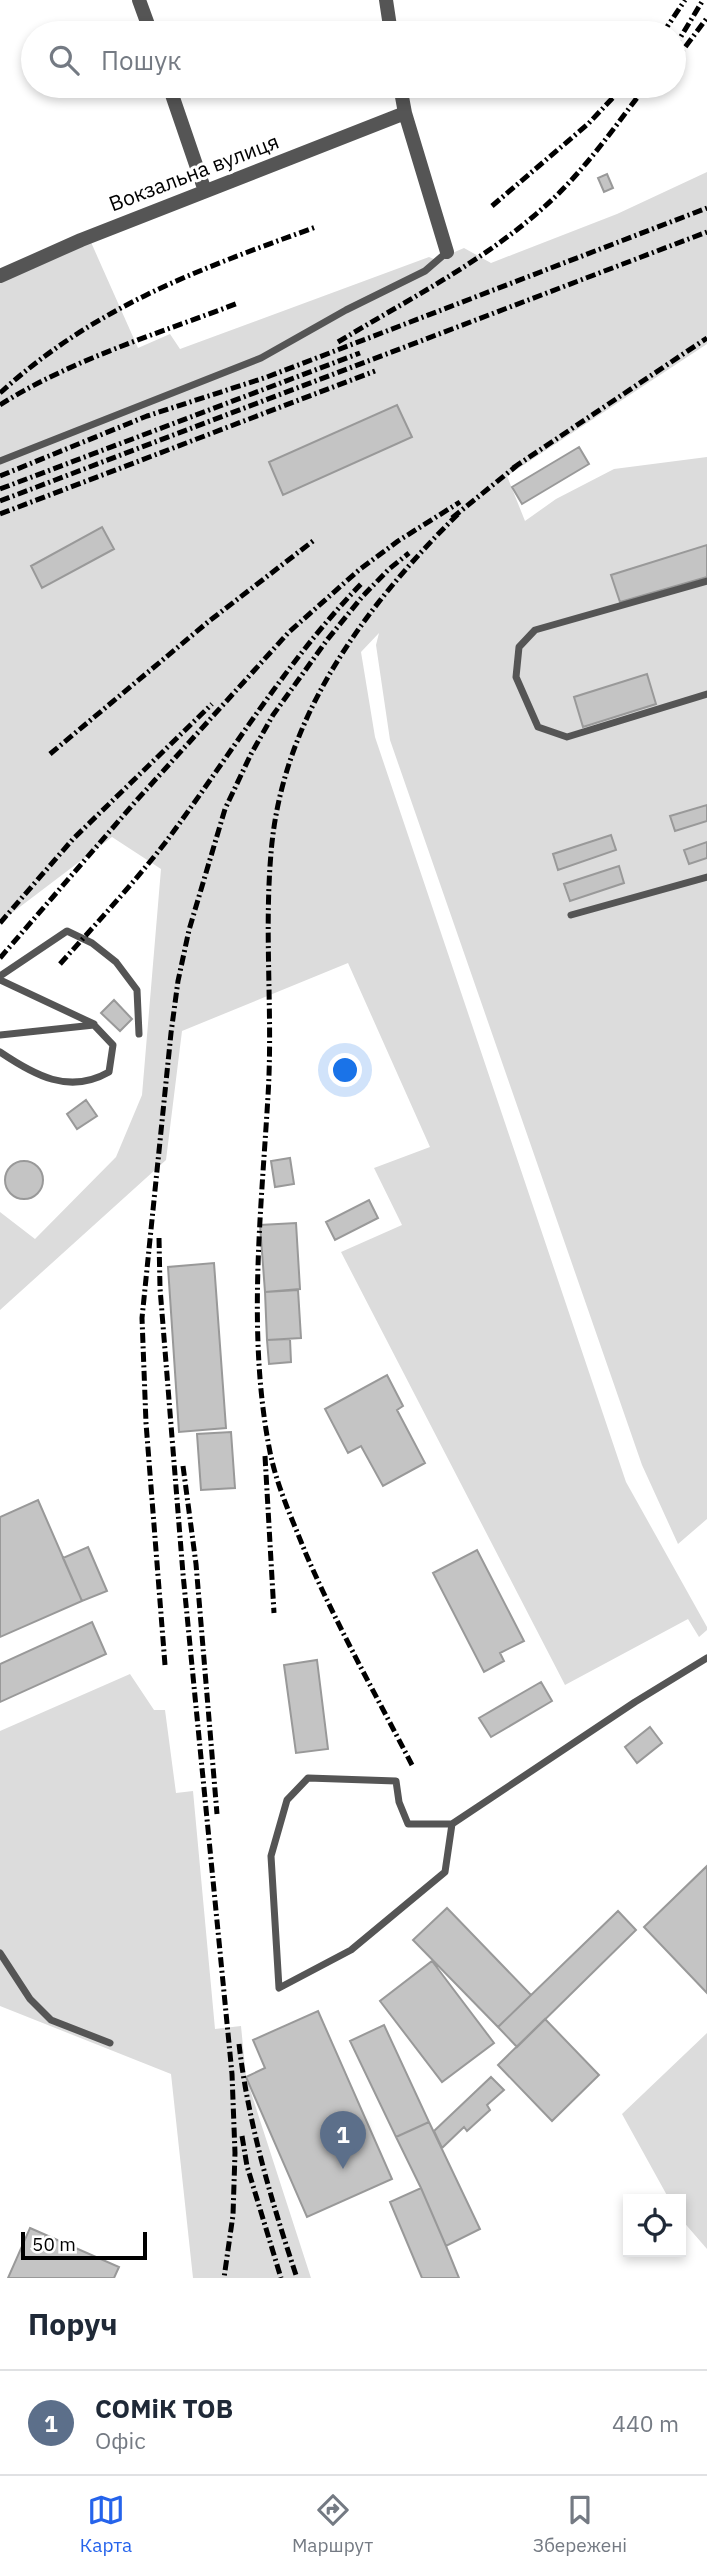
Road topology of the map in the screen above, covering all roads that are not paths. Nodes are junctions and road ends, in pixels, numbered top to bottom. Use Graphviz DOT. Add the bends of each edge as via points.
graph roads {
  1 [pos="139,0"];
  2 [pos="386,0"];
  3 [pos="147,21"];
  4 [pos="389,21"];
  5 [pos="173,98"];
  6 [pos="402,98"];
  7 [pos="405,113"];
  8 [pos="205,191"];
  9 [pos="447,252"];
  10 [pos="1,272"];
  11 [pos="0,461"];
  12 [pos="707,581"];
  13 [pos="707,694"];
  14 [pos="707,877"];
  15 [pos="571,915"];
  16 [pos="0,978"];
  17 [pos="94,1025"];
  18 [pos="139,1034"];
  19 [pos="0,1035"];
  20 [pos="0,1052"];
  21 [pos="707,1658"];
  22 [pos="452,1824"];
  23 [pos="0,1953"];
  24 [pos="110,2043"];
  1 -- 3 [label="street"];
  2 -- 4 [label="street"];
  5 -- 8 [label="street"];
  6 -- 7 [label="street"];
  7 -- 8 [label="street, Вокзальна вулиця"];
  7 -- 9 [label="street"];
  8 -- 10 [label="street, Вокзальна вулиця"];
  9 -- 11 [label="lane" via="425,271 261,358"];
  12 -- 13 [label="lane" via="535,630 519,647 516,677 538,727 566,737"];
  14 -- 15 [label="lane"];
  16 -- 17 [label="lane"];
  16 -- 18 [label="lane" via="67,931 116,962 137,990"];
  17 -- 19 [label="lane"];
  17 -- 20 [label="lane" via="113,1045 108,1072 94,1081 51,1082"];
  21 -- 22 [label="lane"];
  22 -- 22 [label="lane" via="408,1824 396,1782 308,1778 287,1800 271,1856 279,1988 351,1950 445,1872"];
  23 -- 24 [label="lane" via="30,1999 51,2020"];
}
